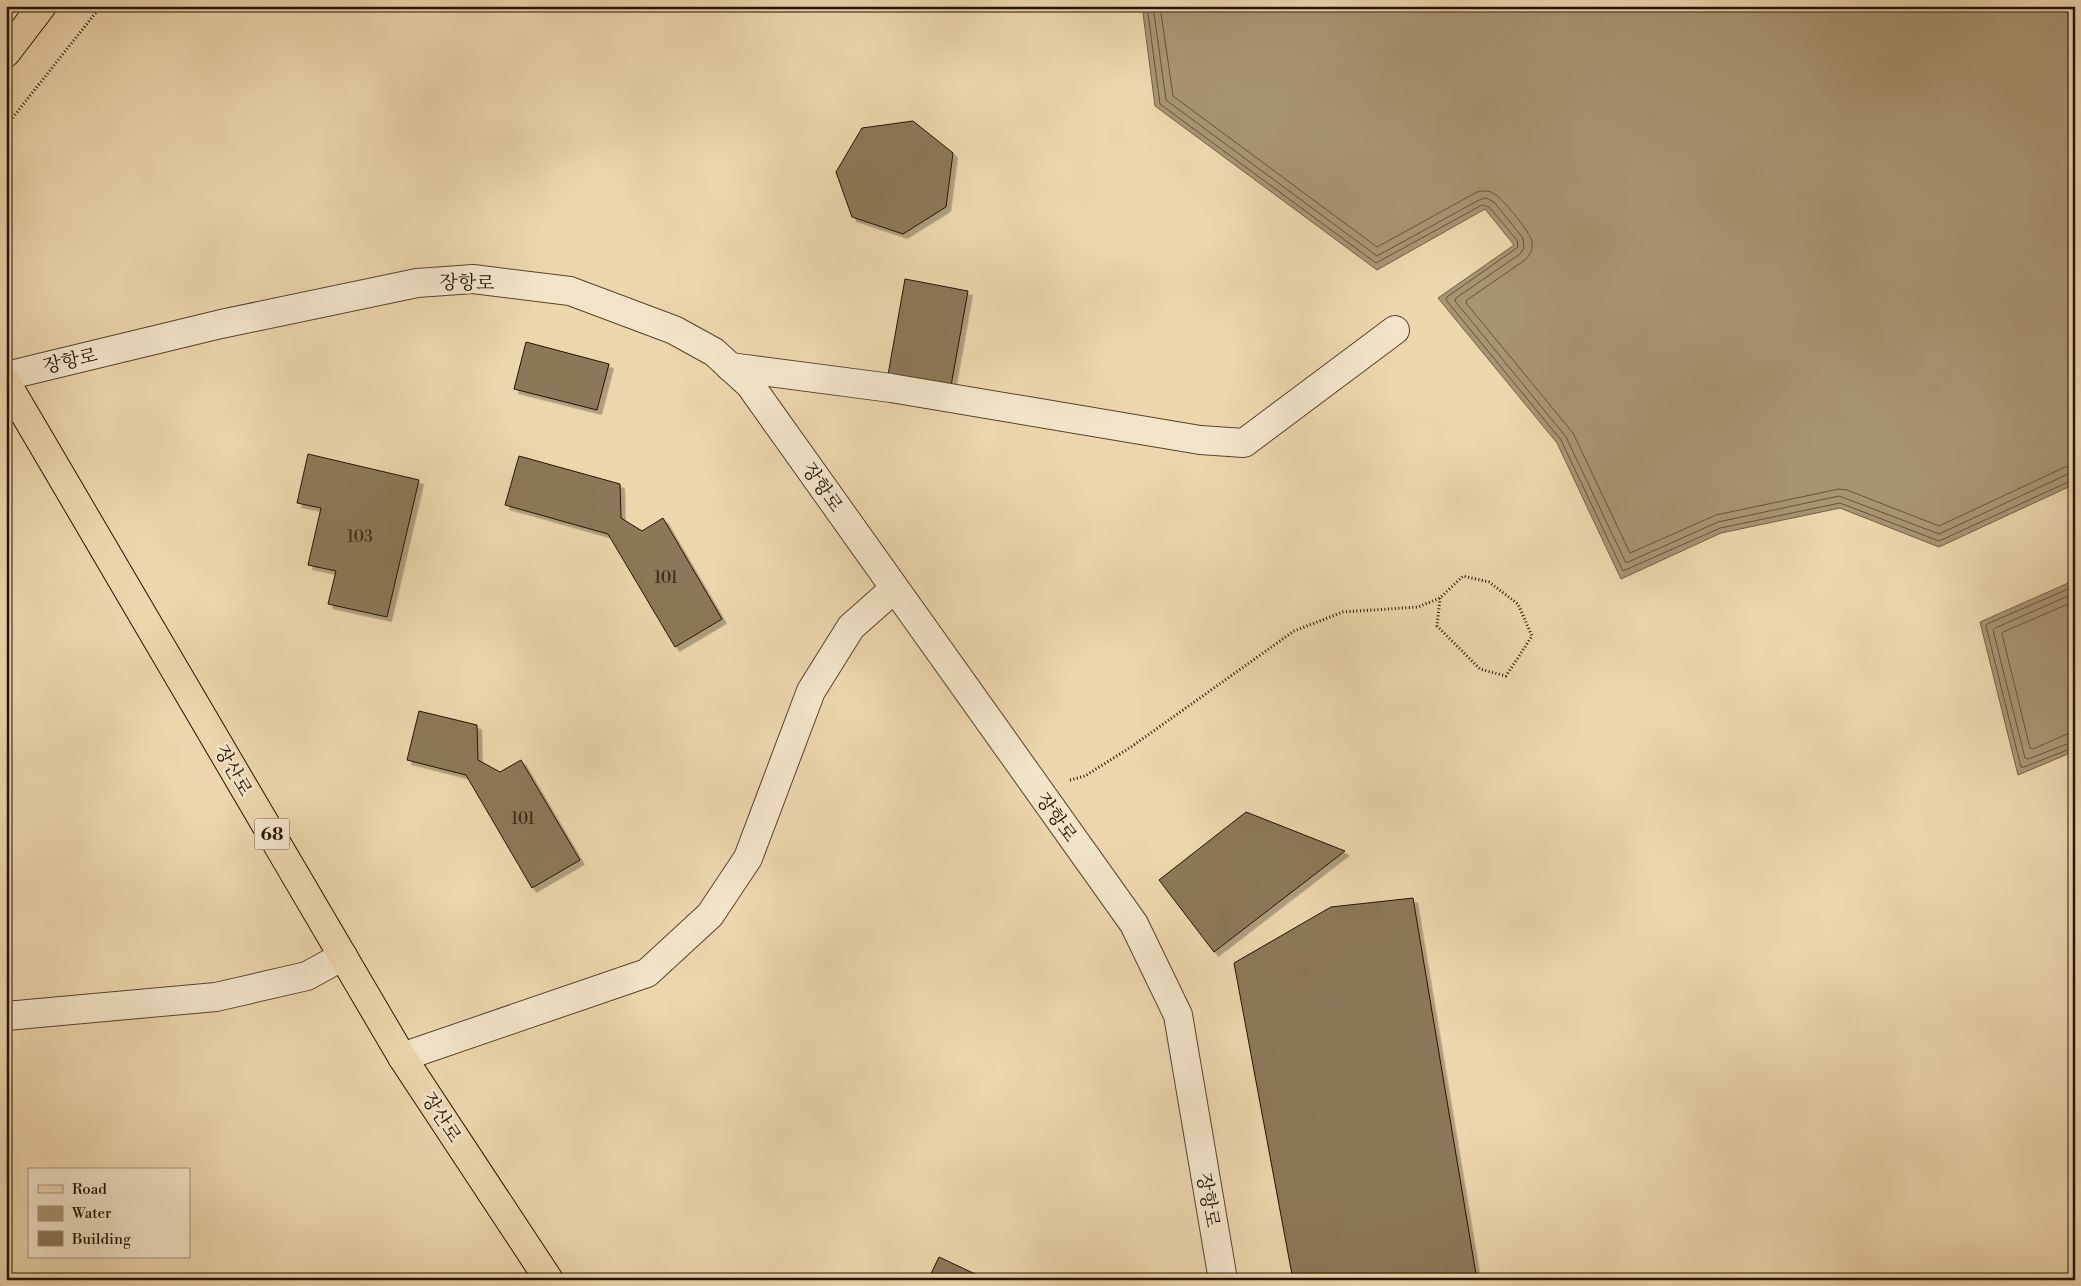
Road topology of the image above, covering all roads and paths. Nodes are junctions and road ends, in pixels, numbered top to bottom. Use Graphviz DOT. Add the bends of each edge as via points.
graph roads {
  1 [pos="42,6"];
  2 [pos="102,6"];
  3 [pos="6,53"];
  4 [pos="6,126"];
  5 [pos="1395,330"];
  6 [pos="730,367"];
  7 [pos="6,376"];
  8 [pos="6,382"];
  9 [pos="894,590"];
  10 [pos="1440,598"];
  11 [pos="1041,794"];
  12 [pos="343,956"];
  13 [pos="6,1016"];
  14 [pos="402,1057"];
  15 [pos="549,1280"];
  16 [pos="1223,1280"];
  1 -- 3 [label="main road"];
  2 -- 4 [label="path"];
  5 -- 6 [label="street" via="1244,443 1200,440 891,388"];
  6 -- 7 [label="street, 장항로" via="714,352 674,330 570,291 473,279 417,283 221,324"];
  6 -- 9 [label="street, 장항로" via="750,385"];
  8 -- 12 [label="main road, 장산로 / 68"];
  9 -- 11 [label="street, 장항로"];
  9 -- 14 [label="street" via="850,627 811,691 748,858 710,915 647,973"];
  10 -- 10 [label="path" via="1437,626 1480,669 1506,676 1532,636 1518,604 1489,582 1462,576"];
  10 -- 11 [label="path" via="1418,607 1343,612 1294,631 1085,776"];
  11 -- 16 [label="street, 장항로" via="1134,924 1178,1016"];
  12 -- 13 [label="street" via="307,976 216,997"];
  12 -- 14 [label="main road, 장산로 / 68"];
  14 -- 15 [label="main road, 장산로 / 68"];
}
